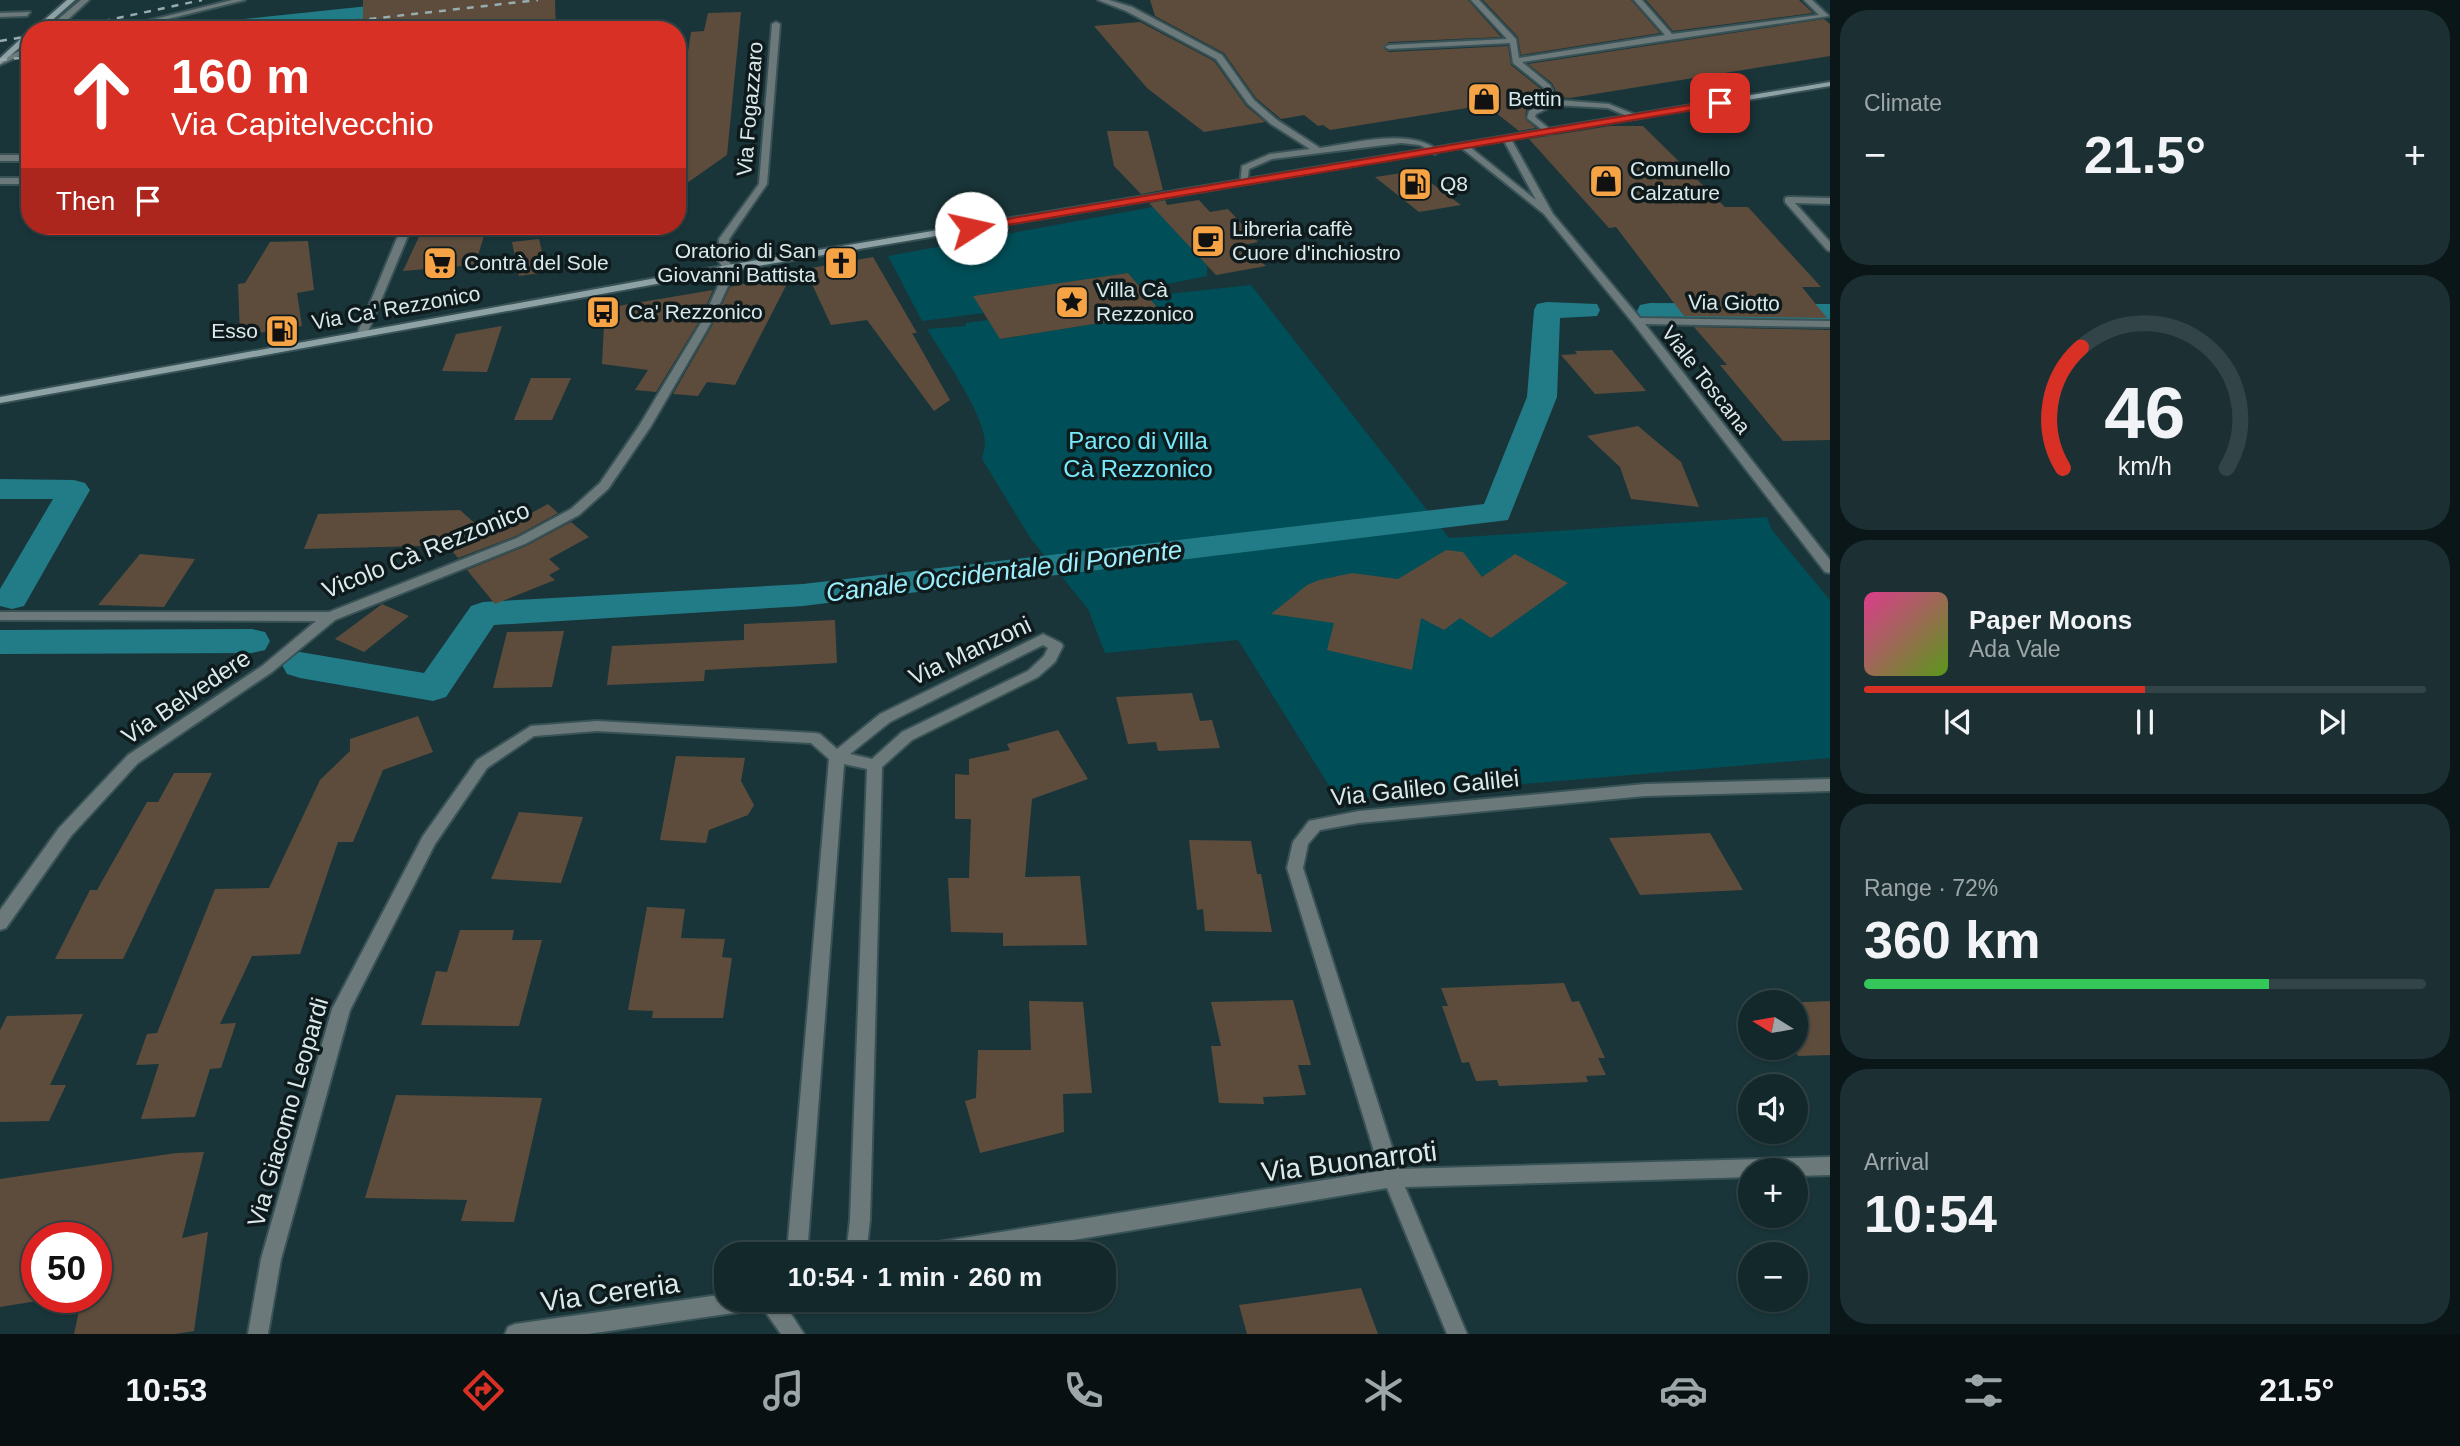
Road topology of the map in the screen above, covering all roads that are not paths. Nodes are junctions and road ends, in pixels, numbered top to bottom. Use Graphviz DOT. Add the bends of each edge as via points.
graph roads {
  1 [pos="71,0"];
  2 [pos="85,0"];
  3 [pos="242,0"];
  4 [pos="1102,0"];
  5 [pos="1475,0"];
  6 [pos="1639,0"];
  7 [pos="1808,0"];
  8 [pos="26,14"];
  9 [pos="0,15"];
  10 [pos="46,21"];
  11 [pos="62,21"];
  12 [pos="152,21"];
  13 [pos="776,24"];
  14 [pos="1670,36"];
  15 [pos="1513,41"];
  16 [pos="21,44"];
  17 [pos="1389,47"];
  18 [pos="21,52"];
  19 [pos="1516,61"];
  20 [pos="0,62"];
  21 [pos="1830,84"];
  22 [pos="1554,102"];
  23 [pos="1637,117"];
  24 [pos="1549,132"];
  25 [pos="1507,139"];
  26 [pos="1463,146"];
  27 [pos="1319,151"];
  28 [pos="1436,151"];
  29 [pos="0,158"];
  30 [pos="21,158"];
  31 [pos="0,181"];
  32 [pos="21,181"];
  33 [pos="1243,183"];
  34 [pos="1830,201"];
  35 [pos="1549,215"];
  36 [pos="403,235"];
  37 [pos="1830,248"];
  38 [pos="728,268"];
  39 [pos="1637,321"];
  40 [pos="1830,324"];
  41 [pos="362,334"];
  42 [pos="0,400"];
  43 [pos="1830,569"];
  44 [pos="0,616"];
  45 [pos="330,617"];
  46 [pos="836,757"];
  47 [pos="875,765"];
  48 [pos="1830,785"];
  49 [pos="0,923"];
  50 [pos="1830,1166"];
  51 [pos="1392,1178"];
  52 [pos="798,1242"];
  53 [pos="857,1242"];
  54 [pos="1000,1242"];
  55 [pos="714,1306"];
  56 [pos="778,1312"];
  57 [pos="258,1334"];
  58 [pos="515,1334"];
  59 [pos="794,1334"];
  60 [pos="1457,1334"];
  1 -- 10 [label="main road"];
  2 -- 11 [label="street"];
  3 -- 12 [label="street"];
  4 -- 27 [label="street" via="1129,9 1219,57 1251,102"];
  5 -- 15 [label="street"];
  6 -- 14 [label="street"];
  7 -- 14 [label="street" via="1825,16"];
  8 -- 9 [label="street"];
  13 -- 38 [label="street, Via Fogazzaro" via="763,184 724,239 723,260"];
  14 -- 19 [label="street"];
  15 -- 17 [label="street"];
  15 -- 19 [label="street"];
  16 -- 20 [label="main road"];
  18 -- 20 [label="street"];
  19 -- 22 [label="street" via="1548,88"];
  21 -- 23 [label="main road, Via Ca' Rezzonico"];
  22 -- 23 [label="street" via="1609,106"];
  22 -- 24 [label="street" via="1532,113 1531,118"];
  23 -- 24 [label="main road, Via Ca' Rezzonico"];
  24 -- 25 [label="main road, Via Ca' Rezzonico"];
  25 -- 26 [label="main road, Via Ca' Rezzonico"];
  25 -- 35 [label="street, Viale Toscana"];
  26 -- 28 [label="main road, Via Ca' Rezzonico"];
  26 -- 35 [label="street, Viale Toscana"];
  27 -- 28 [label="street" via="1401,141 1422,143"];
  27 -- 33 [label="street" via="1270,157 1245,168"];
  28 -- 33 [label="main road, Via Ca' Rezzonico"];
  29 -- 30 [label="street"];
  31 -- 32 [label="street"];
  33 -- 38 [label="main road, Via Ca' Rezzonico"];
  34 -- 37 [label="street" via="1788,200"];
  35 -- 39 [label="street, Viale Toscana"];
  36 -- 41 [label="street"];
  38 -- 41 [label="main road, Via Ca' Rezzonico"];
  38 -- 45 [label="street, Vicolo Cà Rezzonico" via="707,321 652,414 589,501 521,541"];
  39 -- 40 [label="street, Via Giotto"];
  39 -- 43 [label="street, Viale Toscana"];
  41 -- 42 [label="main road, Via Ca' Rezzonico"];
  44 -- 45 [label="street, Vicolo Cà Rezzonico"];
  45 -- 49 [label="street, Via Belvedere" via="267,669 133,759 65,832"];
  46 -- 47 [label="street"];
  46 -- 47 [label="street, Via Manzoni" via="885,718 1044,639 1056,646 1051,659 1033,674 907,736"];
  46 -- 52 [label="street"];
  46 -- 57 [label="street, Via Giacomo Leopardi" via="815,738 597,726 531,731 482,764 429,840 341,1009 271,1259"];
  47 -- 53 [label="street"];
  48 -- 51 [label="street, Via Galileo Galilei" via="1645,790 1315,825 1301,842 1295,868"];
  50 -- 51 [label="street, Via Buonarroti"];
  51 -- 54 [label="street, Via Buonarroti"];
  51 -- 60 [label="street, Via Galileo Galilei"];
  55 -- 58 [label="street, Via Cereria"];
  56 -- 59 [label="street"];
}
